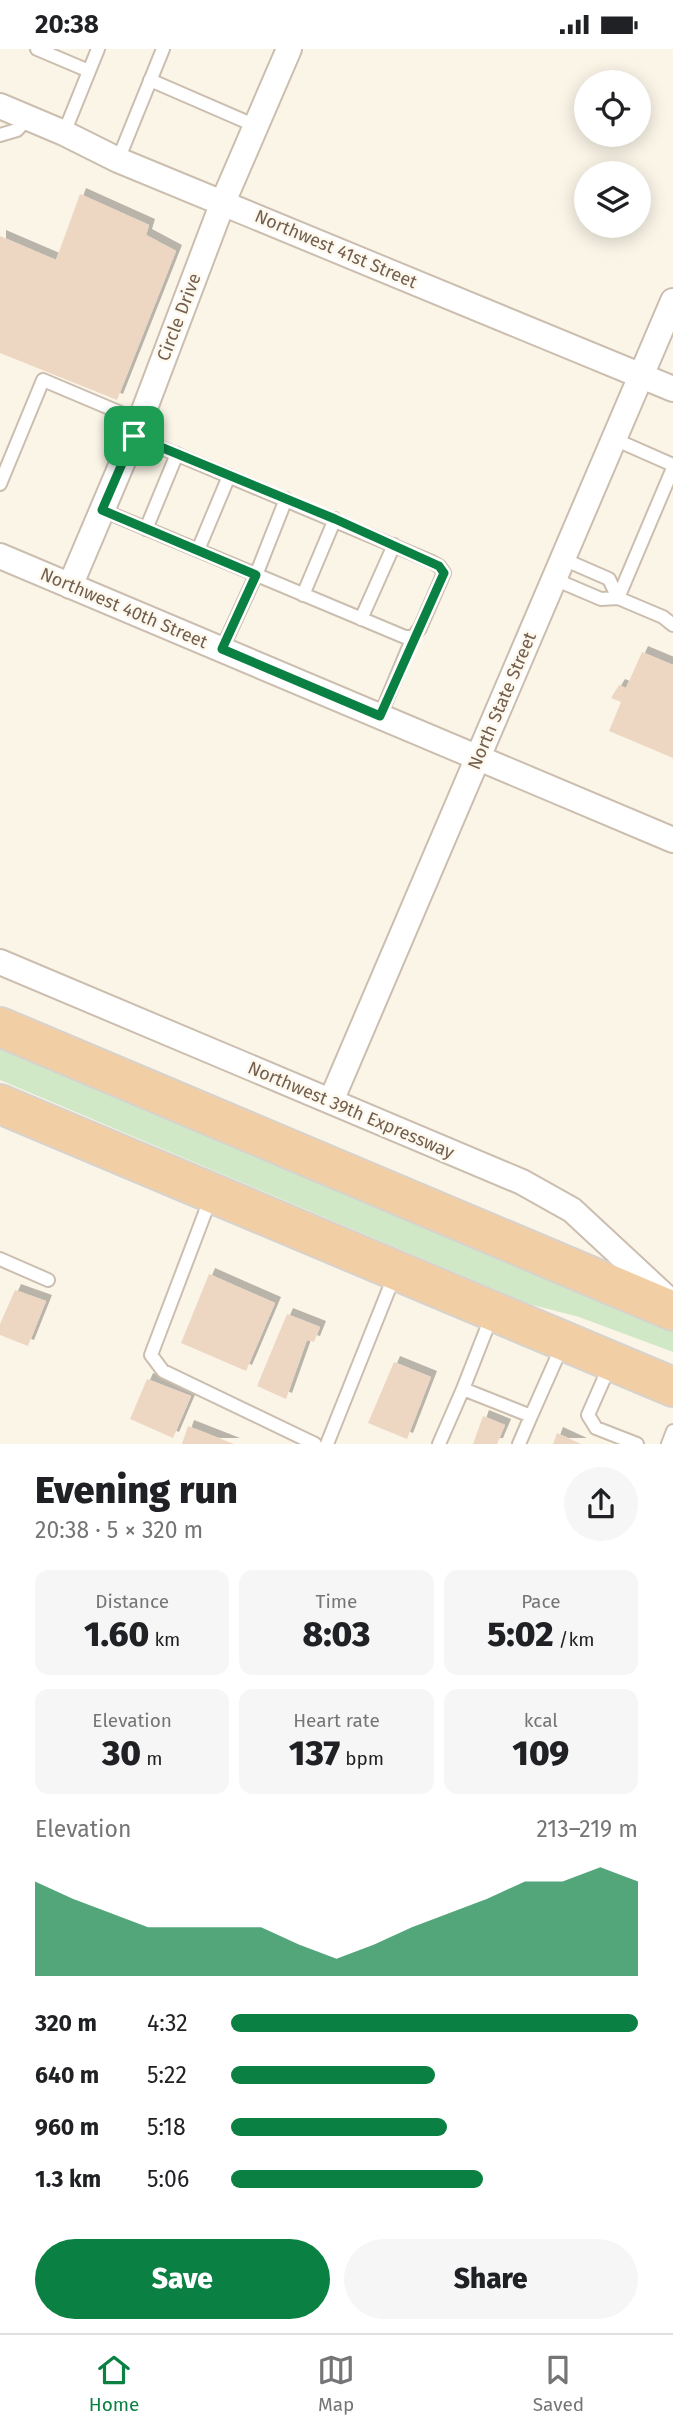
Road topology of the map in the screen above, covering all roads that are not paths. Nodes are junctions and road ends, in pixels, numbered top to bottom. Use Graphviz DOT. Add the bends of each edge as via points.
graph roads {
  1 [pos="37,49"];
  2 [pos="98,49"];
  3 [pos="163,49"];
  4 [pos="289,49"];
  5 [pos="89,71"];
  6 [pos="150,80"];
  7 [pos="0,106"];
  8 [pos="28,118"];
  9 [pos="256,126"];
  10 [pos="64,133"];
  11 [pos="0,135"];
  12 [pos="118,160"];
  13 [pos="223,202"];
  14 [pos="673,301"];
  15 [pos="641,375"];
  16 [pos="673,389"];
  17 [pos="137,428"];
  18 [pos="614,439"];
  19 [pos="177,454"];
  20 [pos="673,466"];
  21 [pos="229,476"];
  22 [pos="0,484"];
  23 [pos="286,499"];
  24 [pos="102,510"];
  25 [pos="335,519"];
  26 [pos="146,529"];
  27 [pos="394,545"];
  28 [pos="198,550"];
  29 [pos="0,557"];
  30 [pos="558,569"];
  31 [pos="256,575"];
  32 [pos="70,586"];
  33 [pos="303,595"];
  34 [pos="618,598"];
  35 [pos="361,619"];
  36 [pos="673,625"];
  37 [pos="414,637"];
  38 [pos="222,649"];
  39 [pos="380,716"];
  40 [pos="478,757"];
  41 [pos="673,840"];
  42 [pos="0,962"];
  43 [pos="0,1027"];
  44 [pos="331,1101"];
  45 [pos="0,1105"];
  46 [pos="213,1193"];
  47 [pos="0,1259"];
  48 [pos="396,1271"];
  49 [pos="48,1280"];
  50 [pos="673,1304"];
  51 [pos="673,1311"];
  52 [pos="494,1312"];
  53 [pos="564,1341"];
  54 [pos="612,1361"];
  55 [pos="673,1387"];
  56 [pos="463,1389"];
  57 [pos="531,1416"];
  58 [pos="673,1431"];
  59 [pos="315,1444"];
  60 [pos="327,1444"];
  61 [pos="439,1444"];
  62 [pos="519,1444"];
  63 [pos="637,1444"];
  64 [pos="668,1444"];
  1 -- 5 [label="lane"];
  2 -- 5 [label="lane"];
  3 -- 6 [label="lane"];
  4 -- 9 [label="street, Circle Drive"];
  5 -- 10 [label="lane"];
  6 -- 9 [label="lane"];
  6 -- 12 [label="lane"];
  7 -- 8 [label="street, Northwest 41st Street"];
  8 -- 10 [label="street, Northwest 41st Street"];
  8 -- 11 [label="lane" via="17,130"];
  9 -- 13 [label="street, Circle Drive"];
  10 -- 12 [label="street, Northwest 41st Street"];
  12 -- 13 [label="street, Northwest 41st Street"];
  13 -- 15 [label="street, Northwest 41st Street"];
  13 -- 17 [label="street, Circle Drive"];
  14 -- 15 [label="street, North State Street"];
  15 -- 16 [label="street, Northwest 41st Street"];
  15 -- 18 [label="street, North State Street"];
  17 -- 19 [label="lane"];
  17 -- 22 [label="lane" via="43,380"];
  17 -- 24 [label="street, Circle Drive"];
  18 -- 20 [label="lane"];
  18 -- 30 [label="street, North State Street"];
  19 -- 21 [label="lane"];
  19 -- 26 [label="lane"];
  20 -- 34 [label="lane"];
  21 -- 23 [label="lane"];
  21 -- 28 [label="lane"];
  23 -- 25 [label="lane"];
  23 -- 31 [label="lane"];
  24 -- 26 [label="lane"];
  24 -- 32 [label="street, Circle Drive"];
  25 -- 27 [label="lane"];
  25 -- 33 [label="lane"];
  26 -- 28 [label="lane"];
  27 -- 35 [label="lane"];
  27 -- 37 [label="lane" via="439,566 444,573"];
  28 -- 31 [label="lane"];
  29 -- 32 [label="street, Northwest 40th Street"];
  30 -- 34 [label="lane" via="601,599"];
  30 -- 34 [label="lane" via="609,579"];
  30 -- 40 [label="street, North State Street"];
  31 -- 33 [label="lane"];
  31 -- 38 [label="lane"];
  32 -- 38 [label="street, Northwest 40th Street"];
  33 -- 35 [label="lane"];
  34 -- 36 [label="lane"];
  35 -- 37 [label="lane"];
  37 -- 39 [label="lane"];
  38 -- 39 [label="street, Northwest 40th Street"];
  39 -- 40 [label="street, Northwest 40th Street"];
  40 -- 41 [label="street, Northwest 40th Street"];
  40 -- 44 [label="street, North State Street"];
  42 -- 44 [label="street, Northwest 39th Expressway"];
  43 -- 51 [label="highway"];
  44 -- 50 [label="street, Northwest 39th Expressway" via="522,1182 572,1210"];
  45 -- 46 [label="highway"];
  46 -- 48 [label="highway"];
  46 -- 59 [label="lane" via="151,1355 163,1371"];
  47 -- 49 [label="lane"];
  48 -- 52 [label="highway"];
  48 -- 60 [label="lane"];
  52 -- 53 [label="highway"];
  52 -- 56 [label="lane"];
  53 -- 54 [label="highway"];
  53 -- 57 [label="lane"];
  54 -- 55 [label="highway"];
  54 -- 63 [label="lane" via="587,1415 596,1428"];
  56 -- 57 [label="lane"];
  56 -- 61 [label="lane"];
  57 -- 62 [label="lane"];
  58 -- 64 [label="lane"];
}
